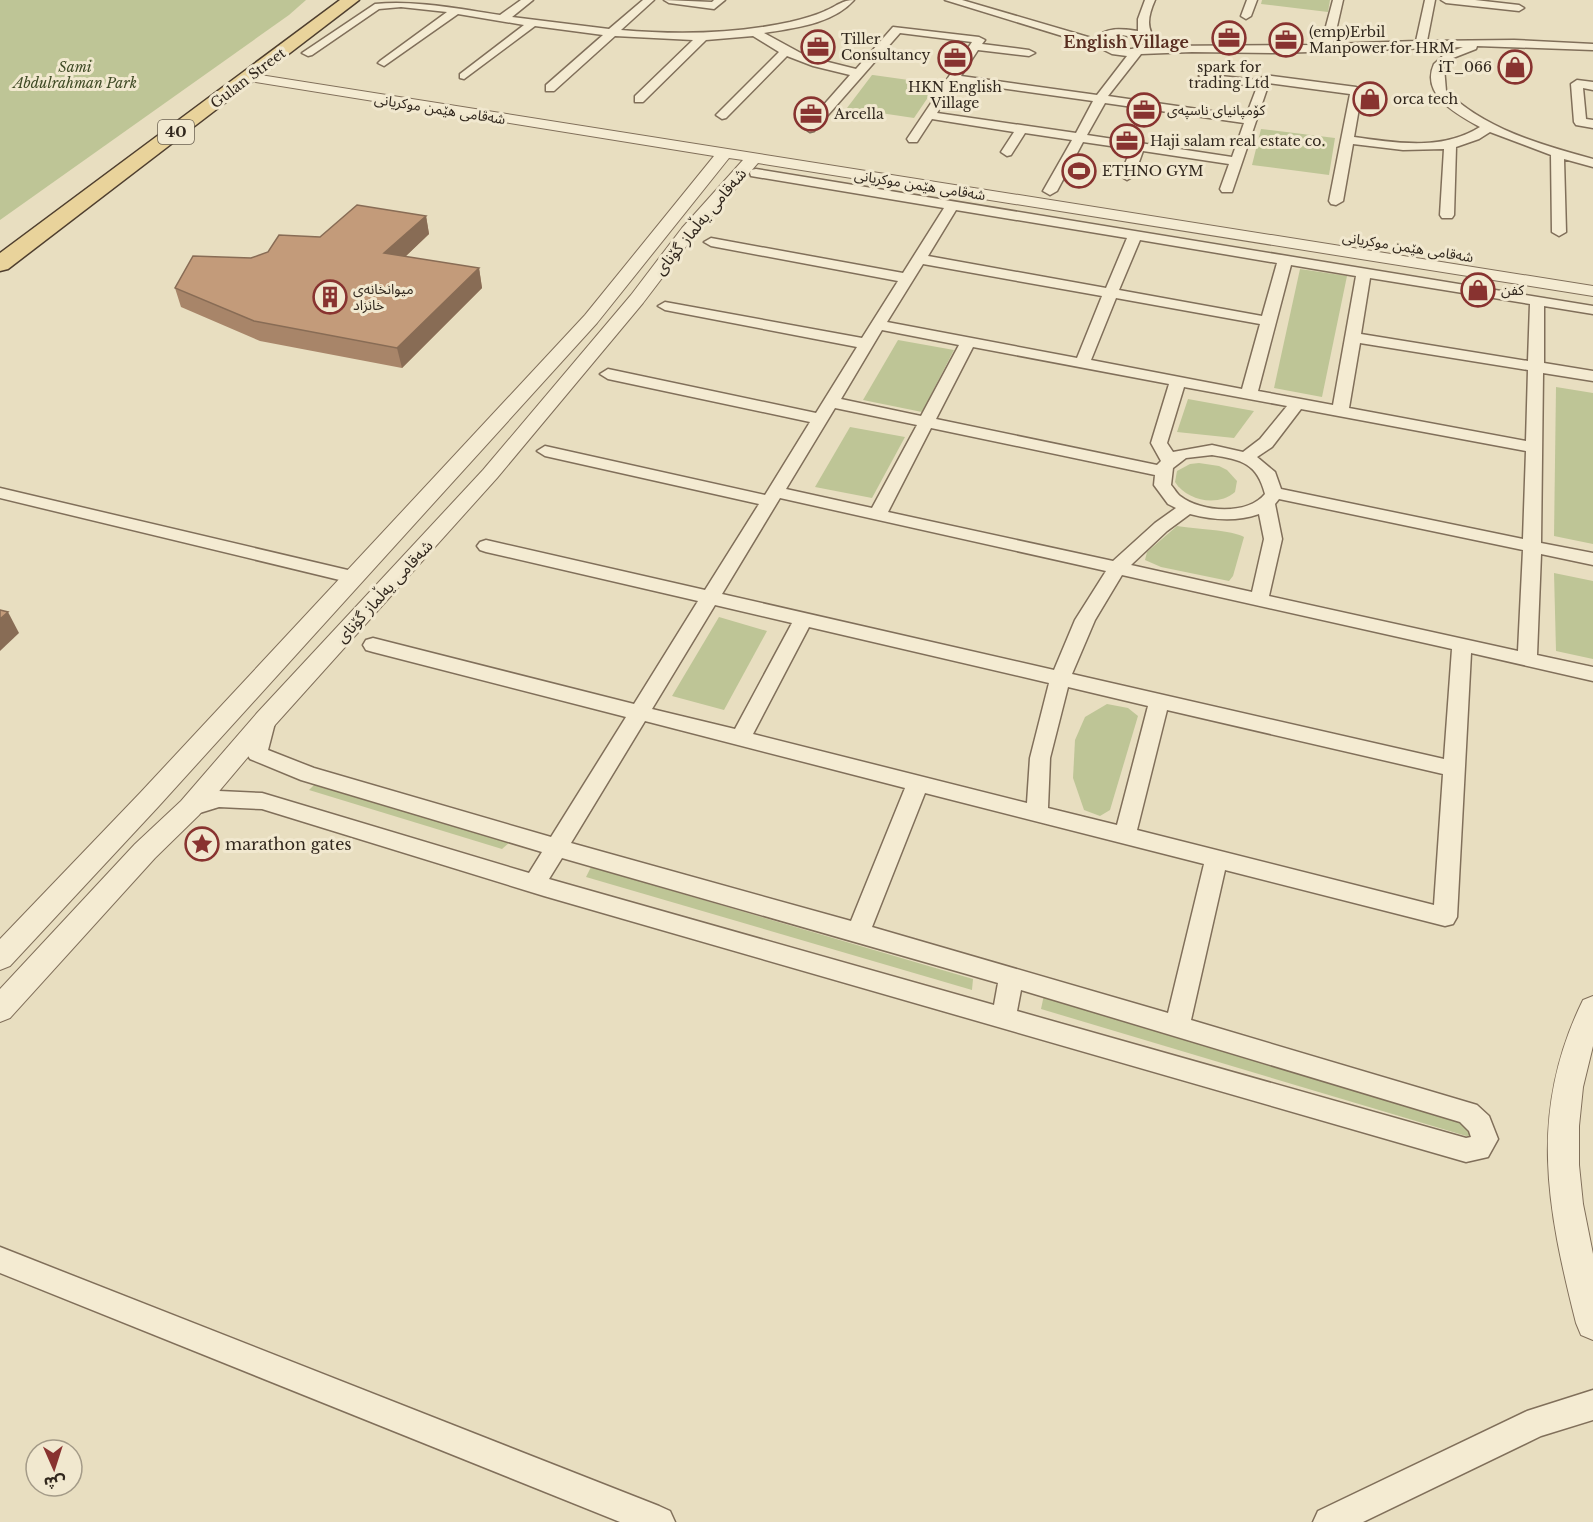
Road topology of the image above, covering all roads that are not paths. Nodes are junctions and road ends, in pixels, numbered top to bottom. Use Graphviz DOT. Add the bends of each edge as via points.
graph roads {
  1 [pos="332,0"];
  2 [pos="351,0"];
  3 [pos="528,0"];
  4 [pos="649,0"];
  5 [pos="669,0"];
  6 [pos="720,0"];
  7 [pos="849,0"];
  8 [pos="952,0"];
  9 [pos="1252,0"];
  10 [pos="1338,0"];
  11 [pos="1430,0"];
  12 [pos="1446,0"];
  13 [pos="1148,5"];
  14 [pos="455,11"];
  15 [pos="1246,16"];
  16 [pos="503,18"];
  17 [pos="1518,21"];
  18 [pos="533,23"];
  19 [pos="1051,29"];
  20 [pos="755,32"];
  21 [pos="1113,32"];
  22 [pos="611,34"];
  23 [pos="702,37"];
  24 [pos="1148,38"];
  25 [pos="1494,43"];
  26 [pos="1421,44"];
  27 [pos="1103,45"];
  28 [pos="975,46"];
  29 [pos="1372,46"];
  30 [pos="1593,47"];
  31 [pos="1326,48"];
  32 [pos="1212,50"];
  33 [pos="1139,51"];
  34 [pos="785,52"];
  35 [pos="308,53"];
  36 [pos="1029,53"];
  37 [pos="1429,62"];
  38 [pos="384,63"];
  39 [pos="255,72"];
  40 [pos="858,73"];
  41 [pos="464,76"];
  42 [pos="1204,76"];
  43 [pos="952,78"];
  44 [pos="1264,84"];
  45 [pos="1593,86"];
  46 [pos="549,88"];
  47 [pos="1103,96"];
  48 [pos="639,99"];
  49 [pos="463,100"];
  50 [pos="449,110"];
  51 [pos="722,115"];
  52 [pos="928,115"];
  53 [pos="1251,120"];
  54 [pos="1593,124"];
  55 [pos="1489,127"];
  56 [pos="810,128"];
  57 [pos="1022,129"];
  58 [pos="1080,137"];
  59 [pos="913,139"];
  60 [pos="1349,140"];
  61 [pos="1450,145"];
  62 [pos="1139,146"];
  63 [pos="1007,152"];
  64 [pos="724,154"];
  65 [pos="1557,154"];
  66 [pos="1236,161"];
  67 [pos="1593,163"];
  68 [pos="754,166"];
  69 [pos="1126,176"];
  70 [pos="1227,189"];
  71 [pos="1050,191"];
  72 [pos="1336,201"];
  73 [pos="952,205"];
  74 [pos="1447,215"];
  75 [pos="18,227"];
  76 [pos="1559,232"];
  77 [pos="1135,235"];
  78 [pos="711,242"];
  79 [pos="919,259"];
  80 [pos="1285,259"];
  81 [pos="0,264"];
  82 [pos="1488,267"];
  83 [pos="1364,272"];
  84 [pos="1593,276"];
  85 [pos="907,278"];
  86 [pos="1593,291"];
  87 [pos="1111,293"];
  88 [pos="1538,301"];
  89 [pos="665,306"];
  90 [pos="1593,310"];
  91 [pos="1268,321"];
  92 [pos="878,325"];
  93 [pos="1353,337"];
  94 [pos="968,342"];
  95 [pos="867,344"];
  96 [pos="1082,363"];
  97 [pos="1536,366"];
  98 [pos="608,374"];
  99 [pos="1593,376"];
  100 [pos="1178,381"];
  101 [pos="1249,394"];
  102 [pos="831,402"];
  103 [pos="1298,404"];
  104 [pos="1340,413"];
  105 [pos="821,418"];
  106 [pos="928,422"];
  107 [pos="1534,448"];
  108 [pos="545,451"];
  109 [pos="1245,458"];
  110 [pos="1166,466"];
  111 [pos="0,493"];
  112 [pos="773,496"];
  113 [pos="1270,499"];
  114 [pos="424,500"];
  115 [pos="1188,507"];
  116 [pos="459,509"];
  117 [pos="878,514"];
  118 [pos="486,546"];
  119 [pos="1532,546"];
  120 [pos="1593,559"];
  121 [pos="1117,568"];
  122 [pos="352,577"];
  123 [pos="711,598"];
  124 [pos="1259,600"];
  125 [pos="803,619"];
  126 [pos="373,645"];
  127 [pos="1462,645"];
  128 [pos="1527,660"];
  129 [pos="1593,674"];
  130 [pos="1060,678"];
  131 [pos="1159,701"];
  132 [pos="640,712"];
  133 [pos="266,719"];
  134 [pos="741,738"];
  135 [pos="1454,769"];
  136 [pos="918,783"];
  137 [pos="190,808"];
  138 [pos="1037,813"];
  139 [pos="1125,836"];
  140 [pos="555,847"];
  141 [pos="1216,859"];
  142 [pos="534,884"];
  143 [pos="858,932"];
  144 [pos="0,958"];
  145 [pos="1011,978"];
  146 [pos="0,1009"];
  147 [pos="1593,1009"];
  148 [pos="1004,1020"];
  149 [pos="1177,1026"];
  150 [pos="0,1260"];
  151 [pos="1593,1323"];
  152 [pos="1593,1405"];
  153 [pos="659,1522"];
  154 [pos="1329,1522"];
  1 -- 75 [label="main road, Gulan Street / 40"];
  2 -- 39 [label="main road, Gulan Street / 40"];
  3 -- 16 [label="street"];
  4 -- 22 [label="street"];
  5 -- 6 [label="street" via="714,6"];
  7 -- 20 [label="street" via="828,15"];
  8 -- 19 [label="street"];
  9 -- 15 [label="street"];
  10 -- 31 [label="street"];
  11 -- 26 [label="street"];
  12 -- 17 [label="street"];
  13 -- 21 [label="street"];
  13 -- 24 [label="street" via="1143,30"];
  14 -- 16 [label="street"];
  14 -- 35 [label="street" via="399,4 379,6"];
  14 -- 38 [label="street"];
  16 -- 18 [label="street"];
  17 -- 25 [label="street"];
  17 -- 30 [label="street"];
  18 -- 22 [label="street"];
  18 -- 41 [label="street"];
  19 -- 21 [label="street"];
  19 -- 27 [label="street"];
  20 -- 23 [label="street"];
  20 -- 34 [label="street"];
  21 -- 24 [label="street"];
  21 -- 27 [label="street" via="1100,38"];
  22 -- 23 [label="street"];
  22 -- 46 [label="street"];
  23 -- 48 [label="street"];
  24 -- 32 [label="street"];
  24 -- 33 [label="street" via="1151,46"];
  25 -- 26 [label="street"];
  25 -- 37 [label="street"];
  26 -- 29 [label="street"];
  27 -- 33 [label="street" via="1118,51"];
  27 -- 47 [label="street"];
  28 -- 36 [label="street"];
  28 -- 40 [label="street" via="979,40 897,29"];
  28 -- 43 [label="street"];
  29 -- 31 [label="street"];
  29 -- 37 [label="street" via="1398,50"];
  31 -- 32 [label="street"];
  32 -- 33 [label="street"];
  33 -- 47 [label="street"];
  34 -- 40 [label="street" via="826,68"];
  34 -- 51 [label="street"];
  37 -- 55 [label="street" via="1440,92"];
  39 -- 49 [label="street, شەقامی هێمن موکریانی"];
  39 -- 50 [label="street, شەقامی هێمن موکریانی"];
  39 -- 81 [label="main road, Gulan Street / 40"];
  40 -- 56 [label="street"];
  42 -- 44 [label="street"];
  43 -- 47 [label="street"];
  43 -- 52 [label="street"];
  44 -- 53 [label="street"];
  44 -- 60 [label="street" via="1265,79 1356,91"];
  45 -- 54 [label="street" via="1576,84 1580,122"];
  47 -- 53 [label="street"];
  47 -- 58 [label="street"];
  49 -- 50 [label="street"];
  49 -- 71 [label="street, شەقامی هێمن موکریانی"];
  50 -- 64 [label="street, شەقامی هێمن موکریانی"];
  52 -- 57 [label="street"];
  52 -- 59 [label="street"];
  53 -- 66 [label="street"];
  55 -- 61 [label="street" via="1481,134"];
  55 -- 65 [label="street"];
  57 -- 58 [label="street"];
  57 -- 63 [label="street"];
  58 -- 62 [label="street"];
  58 -- 71 [label="street"];
  60 -- 61 [label="street"];
  60 -- 72 [label="street"];
  61 -- 74 [label="street"];
  62 -- 66 [label="street"];
  62 -- 69 [label="street"];
  64 -- 68 [label="street, شەقامی هێمن موکریانی"];
  64 -- 114 [label="street, شەقامی یەڵماز گۆنای" via="591,319"];
  65 -- 67 [label="street"];
  65 -- 76 [label="street"];
  66 -- 70 [label="street"];
  68 -- 73 [label="street"];
  68 -- 82 [label="street, شەقامی هێمن موکریانی"];
  68 -- 116 [label="street, شەقامی یەڵماز گۆنای" via="688,232 638,299"];
  71 -- 82 [label="street, شەقامی هێمن موکریانی"];
  73 -- 77 [label="street"];
  73 -- 79 [label="street"];
  77 -- 80 [label="street"];
  77 -- 87 [label="street"];
  78 -- 85 [label="street"];
  79 -- 85 [label="street"];
  79 -- 87 [label="street"];
  80 -- 83 [label="street"];
  80 -- 91 [label="street"];
  82 -- 84 [label="street, شەقامی هێمن موکریانی"];
  82 -- 86 [label="street, شەقامی هێمن موکریانی"];
  83 -- 88 [label="street"];
  83 -- 93 [label="street"];
  85 -- 92 [label="street"];
  87 -- 91 [label="street"];
  87 -- 96 [label="street"];
  88 -- 90 [label="street"];
  88 -- 97 [label="street"];
  89 -- 95 [label="street"];
  91 -- 101 [label="street"];
  92 -- 94 [label="street"];
  92 -- 95 [label="street"];
  93 -- 97 [label="street"];
  93 -- 104 [label="street"];
  94 -- 96 [label="street"];
  94 -- 106 [label="street"];
  95 -- 102 [label="street"];
  96 -- 100 [label="street"];
  97 -- 99 [label="street"];
  97 -- 107 [label="street"];
  98 -- 105 [label="street"];
  100 -- 101 [label="street"];
  100 -- 110 [label="street" via="1159,443"];
  101 -- 103 [label="street"];
  102 -- 105 [label="street"];
  102 -- 106 [label="street"];
  103 -- 104 [label="street"];
  103 -- 109 [label="street" via="1266,442"];
  104 -- 107 [label="street"];
  105 -- 112 [label="street"];
  106 -- 110 [label="street"];
  106 -- 117 [label="street"];
  107 -- 119 [label="street"];
  108 -- 112 [label="street"];
  109 -- 110 [label="street" via="1221,451 1195,450"];
  109 -- 113 [label="street" via="1268,474 1273,484"];
  110 -- 115 [label="street" via="1162,480 1166,490"];
  111 -- 122 [label="street"];
  112 -- 117 [label="street"];
  112 -- 123 [label="street"];
  113 -- 115 [label="street" via="1255,511 1240,515"];
  113 -- 119 [label="street"];
  113 -- 124 [label="street" via="1273,539"];
  114 -- 116 [label="street"];
  114 -- 122 [label="street, شەقامی یەڵماز گۆنای"];
  115 -- 121 [label="street"];
  116 -- 133 [label="street, شەقامی یەڵماز گۆنای"];
  117 -- 121 [label="street"];
  118 -- 123 [label="street"];
  119 -- 120 [label="street"];
  119 -- 128 [label="street"];
  121 -- 124 [label="street"];
  121 -- 130 [label="street" via="1085,620"];
  122 -- 144 [label="street, شەقامی یەڵماز گۆنای"];
  123 -- 125 [label="street"];
  123 -- 132 [label="street"];
  124 -- 127 [label="street"];
  125 -- 130 [label="street"];
  125 -- 134 [label="street"];
  126 -- 132 [label="street"];
  127 -- 128 [label="street"];
  127 -- 135 [label="street"];
  128 -- 129 [label="street"];
  130 -- 131 [label="street"];
  130 -- 138 [label="street" via="1040,758"];
  131 -- 135 [label="street"];
  131 -- 139 [label="street"];
  132 -- 134 [label="street"];
  132 -- 140 [label="street"];
  133 -- 137 [label="street, شەقامی یەڵماز گۆنای"];
  133 -- 140 [label="street" via="257,754 308,774"];
  134 -- 136 [label="street"];
  135 -- 141 [label="street" via="1445,916"];
  136 -- 138 [label="street"];
  136 -- 143 [label="street"];
  137 -- 142 [label="street" via="219,799 262,801"];
  137 -- 146 [label="street, شەقامی یەڵماز گۆنای" via="145,851"];
  138 -- 139 [label="street"];
  139 -- 141 [label="street"];
  140 -- 142 [label="street"];
  140 -- 143 [label="street"];
  141 -- 149 [label="street"];
  142 -- 148 [label="street"];
  143 -- 145 [label="street"];
  145 -- 148 [label="street"];
  145 -- 149 [label="street"];
  147 -- 151 [label="street" via="1569,1073 1561,1144 1570,1225"];
  148 -- 149 [label="street" via="1466,1150 1479,1148 1485,1139 1480,1124 1467,1113"];
  150 -- 153 [label="street"];
  152 -- 154 [label="street" via="1538,1422"];
}
